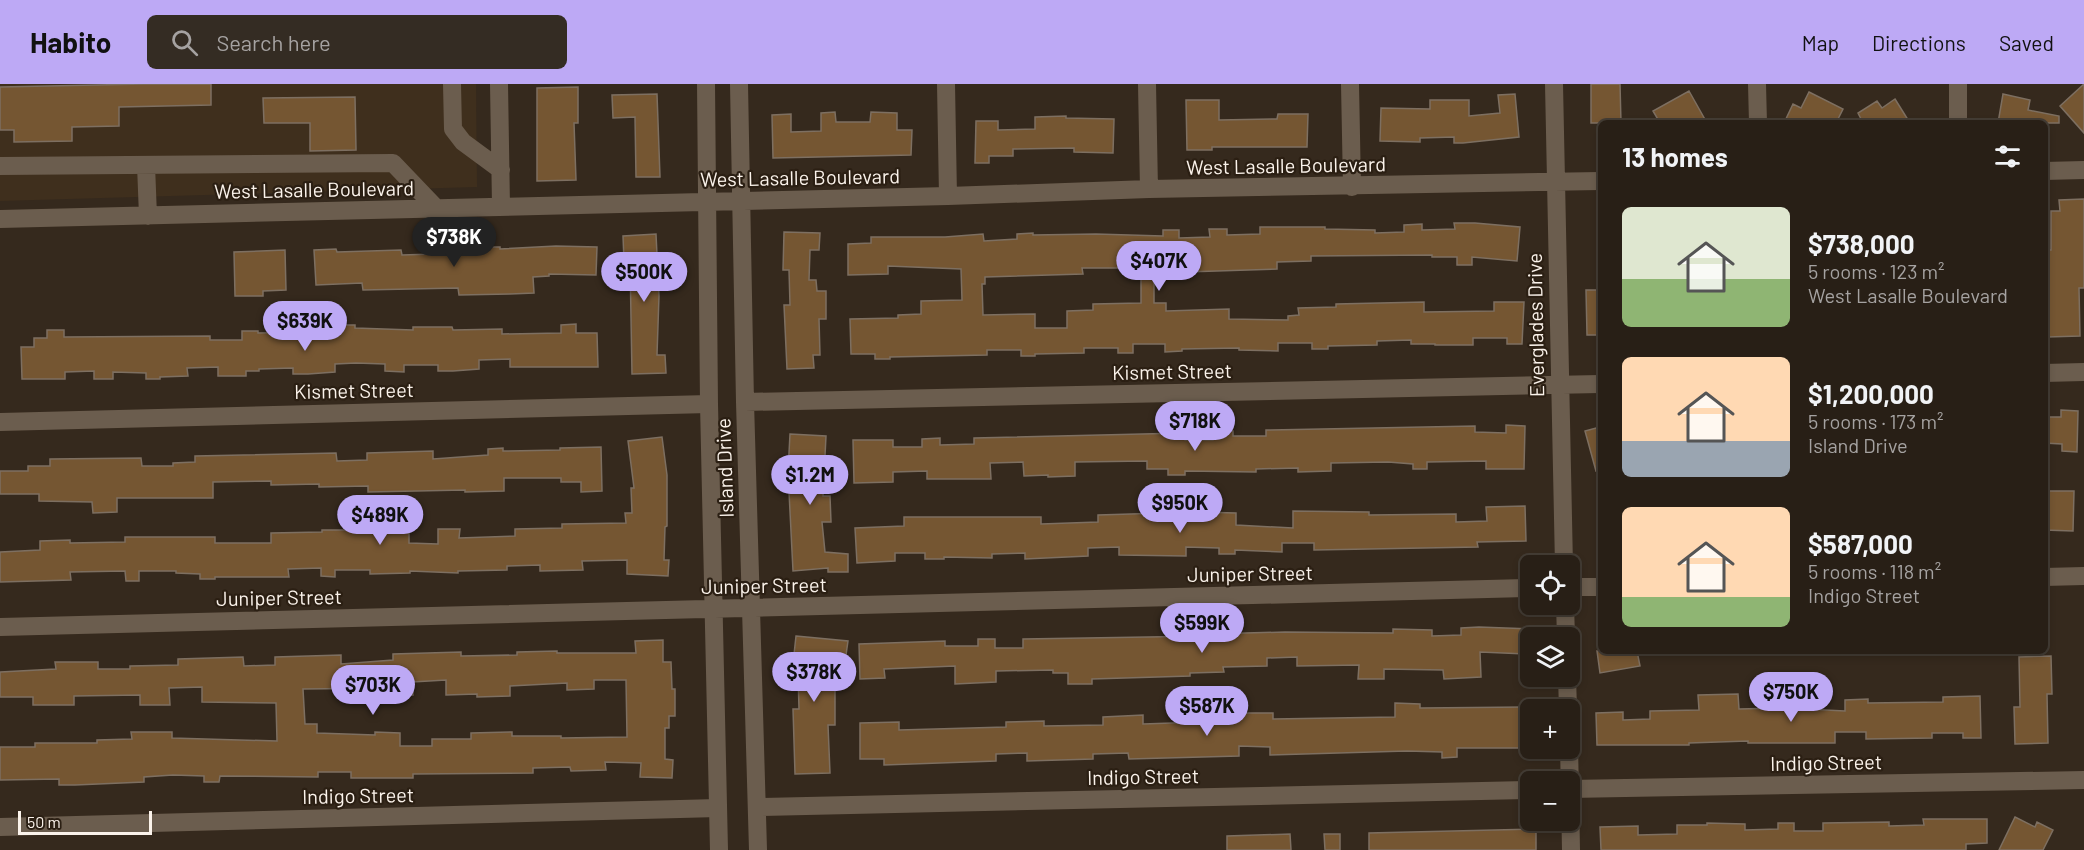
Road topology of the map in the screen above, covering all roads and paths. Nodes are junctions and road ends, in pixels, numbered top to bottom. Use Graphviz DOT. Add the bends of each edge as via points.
graph roads {
  1 [pos="452,84"];
  2 [pos="499,84"];
  3 [pos="706,84"];
  4 [pos="739,84"];
  5 [pos="946,84"];
  6 [pos="1147,84"];
  7 [pos="1350,84"];
  8 [pos="1554,84"];
  9 [pos="1757,84"];
  10 [pos="1958,84"];
  11 [pos="1758,120"];
  12 [pos="1958,120"];
  13 [pos="146,165"];
  14 [pos="0,166"];
  15 [pos="501,170"];
  16 [pos="2084,170"];
  17 [pos="2048,171"];
  18 [pos="1598,181"];
  19 [pos="1556,182"];
  20 [pos="1352,187"];
  21 [pos="1149,189"];
  22 [pos="948,196"];
  23 [pos="741,201"];
  24 [pos="709,202"];
  25 [pos="501,206"];
  26 [pos="436,208"];
  27 [pos="148,216"];
  28 [pos="0,219"];
  29 [pos="2084,372"];
  30 [pos="2048,373"];
  31 [pos="1598,384"];
  32 [pos="1559,386"];
  33 [pos="745,402"];
  34 [pos="709,404"];
  35 [pos="0,422"];
  36 [pos="1564,555"];
  37 [pos="2084,576"];
  38 [pos="2048,577"];
  39 [pos="1580,587"];
  40 [pos="1598,587"];
  41 [pos="1520,588"];
  42 [pos="751,608"];
  43 [pos="714,609"];
  44 [pos="0,627"];
  45 [pos="2084,780"];
  46 [pos="1580,789"];
  47 [pos="1520,790"];
  48 [pos="757,807"];
  49 [pos="718,808"];
  50 [pos="0,827"];
  51 [pos="1571,831"];
  52 [pos="719,850"];
  53 [pos="758,850"];
  54 [pos="1571,850"];
  1 -- 15 [label="street" via="453,129 463,142"];
  2 -- 15 [label="street"];
  3 -- 24 [label="street, Island Drive"];
  4 -- 23 [label="street, Island Drive"];
  5 -- 22 [label="street"];
  6 -- 21 [label="street"];
  7 -- 20 [label="street"];
  8 -- 19 [label="street, Everglades Drive"];
  9 -- 11 [label="street"];
  10 -- 12 [label="street"];
  13 -- 14 [label="street"];
  13 -- 26 [label="street" via="393,163"];
  13 -- 27 [label="street"];
  15 -- 25 [label="street"];
  16 -- 17 [label="street"];
  18 -- 19 [label="street, West Lasalle Boulevard"];
  19 -- 20 [label="street, West Lasalle Boulevard"];
  19 -- 32 [label="street, Everglades Drive"];
  20 -- 21 [label="street, West Lasalle Boulevard"];
  21 -- 22 [label="street, West Lasalle Boulevard"];
  22 -- 23 [label="street, West Lasalle Boulevard"];
  23 -- 24 [label="street, West Lasalle Boulevard"];
  23 -- 33 [label="street, Island Drive"];
  24 -- 25 [label="street, West Lasalle Boulevard"];
  24 -- 34 [label="street, Island Drive"];
  25 -- 26 [label="street, West Lasalle Boulevard"];
  26 -- 27 [label="street, West Lasalle Boulevard"];
  27 -- 28 [label="street, West Lasalle Boulevard"];
  29 -- 30 [label="street"];
  31 -- 32 [label="street, Kismet Street"];
  32 -- 33 [label="street, Kismet Street"];
  32 -- 36 [label="street, Everglades Drive"];
  33 -- 42 [label="street, Island Drive"];
  34 -- 35 [label="street, Kismet Street"];
  34 -- 43 [label="street, Island Drive"];
  37 -- 38 [label="street"];
  39 -- 40 [label="street"];
  41 -- 42 [label="street, Juniper Street"];
  42 -- 43 [label="street, Juniper Street"];
  42 -- 48 [label="street, Island Drive"];
  43 -- 44 [label="street, Juniper Street"];
  43 -- 49 [label="street, Island Drive"];
  45 -- 46 [label="street, Indigo Street"];
  47 -- 48 [label="street, Indigo Street"];
  48 -- 53 [label="street, Island Drive"];
  49 -- 50 [label="street, Indigo Street"];
  49 -- 52 [label="street, Island Drive"];
  51 -- 54 [label="street"];
}
